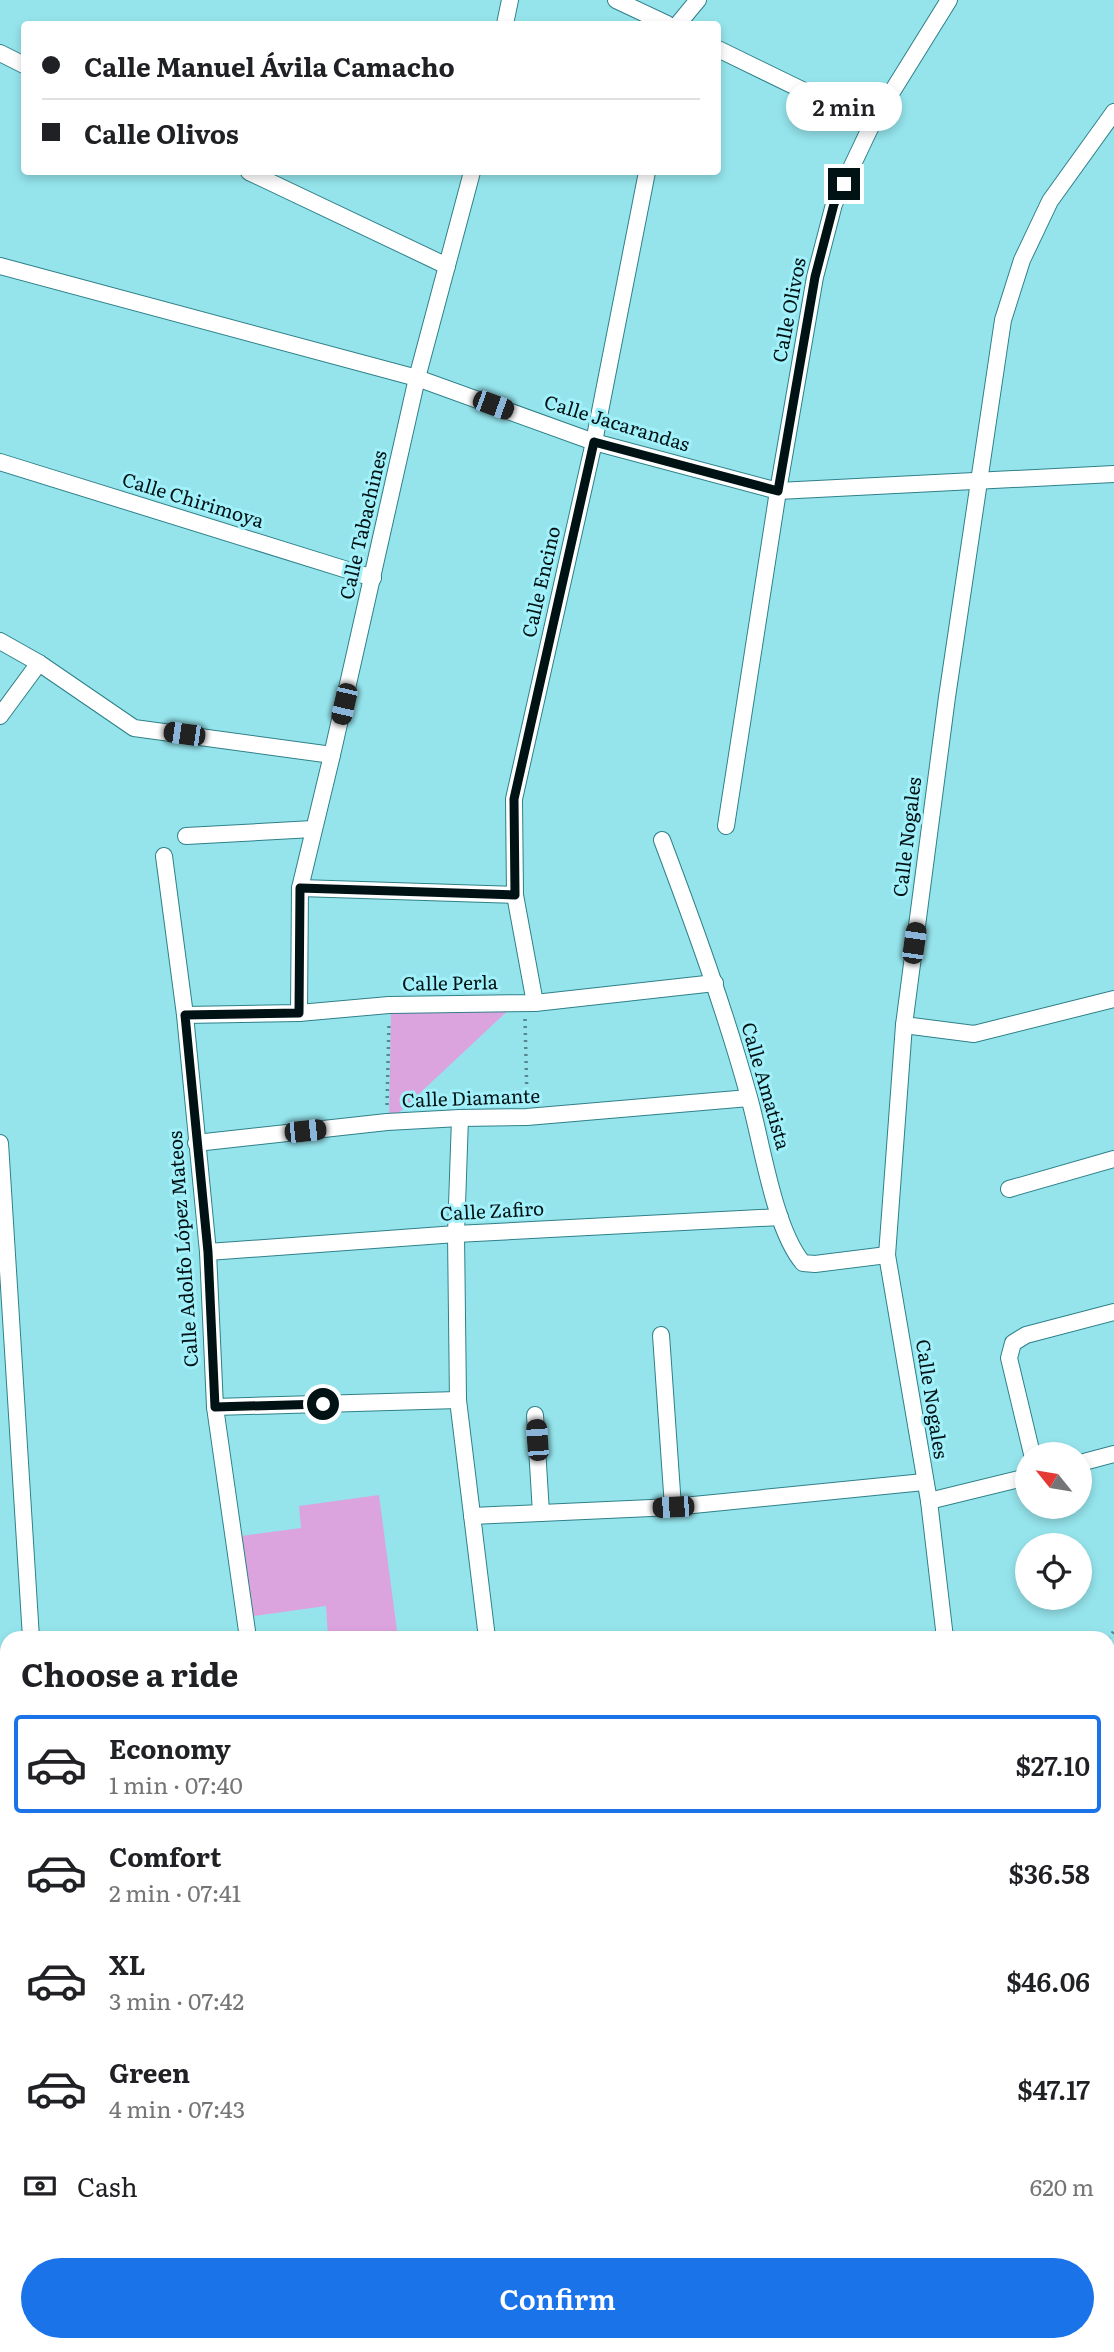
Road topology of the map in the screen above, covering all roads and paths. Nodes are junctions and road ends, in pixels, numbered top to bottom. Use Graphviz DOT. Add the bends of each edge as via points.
graph roads {
  1 [pos="510,0"];
  2 [pos="616,0"];
  3 [pos="698,0"];
  4 [pos="949,0"];
  5 [pos="506,21"];
  6 [pos="661,21"];
  7 [pos="680,21"];
  8 [pos="721,50"];
  9 [pos="0,53"];
  10 [pos="21,64"];
  11 [pos="1114,112"];
  12 [pos="872,124"];
  13 [pos="255,175"];
  14 [pos="471,175"];
  15 [pos="646,175"];
  16 [pos="447,265"];
  17 [pos="0,266"];
  18 [pos="417,378"];
  19 [pos="594,442"];
  20 [pos="0,462"];
  21 [pos="1114,474"];
  22 [pos="979,482"];
  23 [pos="778,491"];
  24 [pos="373,578"];
  25 [pos="0,641"];
  26 [pos="39,663"];
  27 [pos="0,716"];
  28 [pos="332,755"];
  29 [pos="726,826"];
  30 [pos="313,829"];
  31 [pos="186,836"];
  32 [pos="662,840"];
  33 [pos="164,856"];
  34 [pos="300,888"];
  35 [pos="515,895"];
  36 [pos="715,983"];
  37 [pos="1114,999"];
  38 [pos="530,1003"];
  39 [pos="389,1006"];
  40 [pos="299,1013"];
  41 [pos="185,1015"];
  42 [pos="904,1025"];
  43 [pos="749,1098"];
  44 [pos="460,1118"];
  45 [pos="527,1118"];
  46 [pos="387,1122"];
  47 [pos="0,1143"];
  48 [pos="196,1143"];
  49 [pos="1114,1159"];
  50 [pos="1009,1189"];
  51 [pos="780,1217"];
  52 [pos="457,1234"];
  53 [pos="208,1252"];
  54 [pos="887,1255"];
  55 [pos="5,1288"];
  56 [pos="1114,1312"];
  57 [pos="661,1335"];
  58 [pos="458,1400"];
  59 [pos="215,1407"];
  60 [pos="535,1415"];
  61 [pos="1028,1442"];
  62 [pos="1114,1454"];
  63 [pos="1092,1460"];
  64 [pos="1015,1480"];
  65 [pos="924,1482"];
  66 [pos="929,1501"];
  67 [pos="673,1507"];
  68 [pos="541,1513"];
  69 [pos="472,1516"];
  70 [pos="30,1631"];
  71 [pos="247,1631"];
  72 [pos="486,1631"];
  73 [pos="944,1631"];
  1 -- 5 [label="street"];
  2 -- 6 [label="street"];
  3 -- 7 [label="street"];
  4 -- 12 [label="street, Calle Olivos"];
  8 -- 12 [label="street"];
  9 -- 10 [label="street"];
  11 -- 22 [label="street, Calle Nogales" via="1050,201 1022,260 1003,320"];
  12 -- 23 [label="street, Calle Olivos" via="834,204 815,277"];
  13 -- 16 [label="street"];
  14 -- 16 [label="street, Calle Tabachines"];
  15 -- 19 [label="street, Calle Encino"];
  16 -- 18 [label="street, Calle Tabachines"];
  17 -- 18 [label="street, Calle Jacarandas"];
  18 -- 19 [label="street, Calle Jacarandas"];
  18 -- 24 [label="street, Calle Tabachines"];
  19 -- 23 [label="street, Calle Jacarandas"];
  19 -- 35 [label="street, Calle Encino" via="514,799"];
  20 -- 24 [label="street, Calle Chirimoya"];
  21 -- 22 [label="street, Calle Jacarandas"];
  22 -- 23 [label="street, Calle Jacarandas"];
  22 -- 42 [label="street, Calle Nogales"];
  23 -- 29 [label="street, Calle Olivos"];
  24 -- 28 [label="street, Calle Tabachines"];
  25 -- 26 [label="street"];
  26 -- 27 [label="street"];
  26 -- 28 [label="street" via="134,728"];
  28 -- 30 [label="street, Calle Tabachines"];
  30 -- 31 [label="street"];
  30 -- 34 [label="street, Calle Tabachines"];
  32 -- 36 [label="street, Calle Amatista"];
  33 -- 41 [label="street, Calle Adolfo López Mateos"];
  34 -- 35 [label="street"];
  34 -- 40 [label="street, Calle Tabachines"];
  35 -- 38 [label="street, Calle Encino"];
  36 -- 38 [label="street, Calle Perla"];
  36 -- 43 [label="street, Calle Amatista"];
  37 -- 42 [label="street" via="974,1034"];
  38 -- 39 [label="street, Calle Perla"];
  38 -- 45 [label="path"];
  39 -- 40 [label="street, Calle Perla"];
  39 -- 46 [label="path"];
  40 -- 41 [label="street, Calle Perla"];
  41 -- 48 [label="street, Calle Adolfo López Mateos"];
  42 -- 54 [label="street, Calle Nogales"];
  43 -- 45 [label="street, Calle Diamante"];
  43 -- 51 [label="street, Calle Amatista"];
  44 -- 45 [label="street, Calle Diamante"];
  44 -- 46 [label="street, Calle Diamante"];
  44 -- 52 [label="street"];
  46 -- 48 [label="street, Calle Diamante"];
  47 -- 55 [label="street"];
  48 -- 53 [label="street, Calle Adolfo López Mateos"];
  49 -- 50 [label="street"];
  51 -- 52 [label="street, Calle Zafiro"];
  51 -- 54 [label="street, Calle Amatista" via="803,1263"];
  52 -- 53 [label="street, Calle Zafiro"];
  52 -- 58 [label="street"];
  53 -- 59 [label="street, Calle Adolfo López Mateos"];
  54 -- 65 [label="street, Calle Nogales"];
  55 -- 70 [label="street"];
  56 -- 61 [label="street" via="1026,1335 1013,1343 1009,1358"];
  57 -- 67 [label="street"];
  58 -- 59 [label="street"];
  58 -- 69 [label="street"];
  59 -- 71 [label="street, Calle Adolfo López Mateos"];
  60 -- 68 [label="street"];
  62 -- 63 [label="street"];
  64 -- 66 [label="street"];
  65 -- 66 [label="street, Calle Nogales"];
  65 -- 67 [label="street"];
  66 -- 73 [label="street, Calle Nogales"];
  67 -- 68 [label="street"];
  68 -- 69 [label="street"];
  69 -- 72 [label="street"];
}
